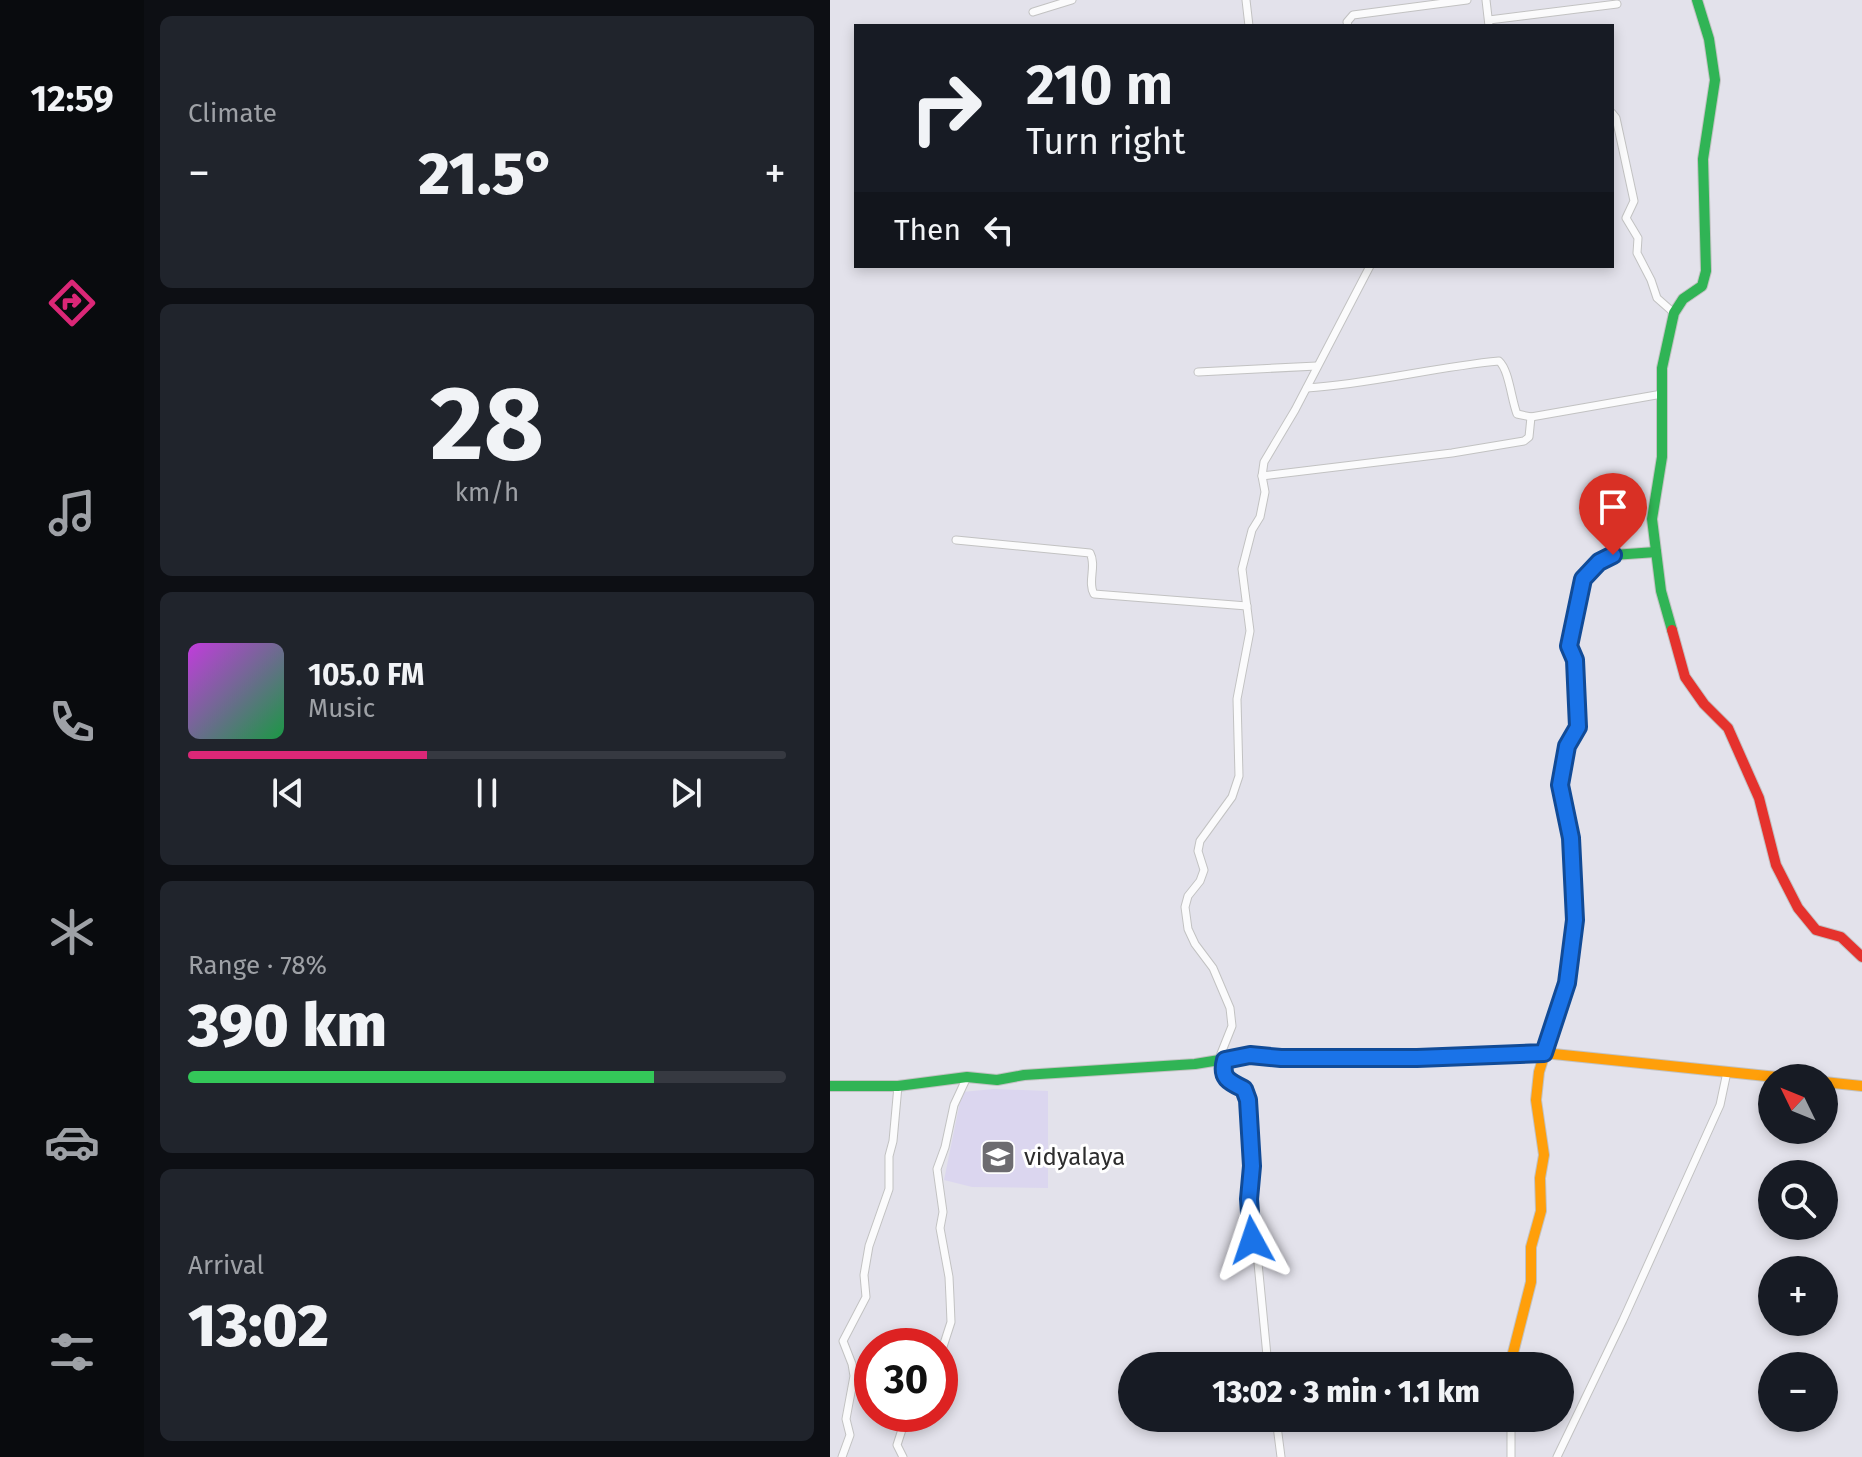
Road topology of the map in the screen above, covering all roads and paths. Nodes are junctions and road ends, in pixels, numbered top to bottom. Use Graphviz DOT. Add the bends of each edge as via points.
graph roads {
  1 [pos="1072,0"];
  2 [pos="1246,0"];
  3 [pos="1467,0"];
  4 [pos="1486,0"];
  5 [pos="1697,0"];
  6 [pos="1617,4"];
  7 [pos="1033,12"];
  8 [pos="1489,23"];
  9 [pos="1249,24"];
  10 [pos="1348,24"];
  11 [pos="1614,116"];
  12 [pos="1369,268"];
  13 [pos="1674,313"];
  14 [pos="1317,366"];
  15 [pos="1198,372"];
  16 [pos="1307,388"];
  17 [pos="1662,394"];
  18 [pos="1531,417"];
  19 [pos="1262,476"];
  20 [pos="956,540"];
  21 [pos="1656,552"];
  22 [pos="1247,606"];
  23 [pos="1862,957"];
  24 [pos="1544,1053"];
  25 [pos="1222,1060"];
  26 [pos="1727,1072"];
  27 [pos="1758,1075"];
  28 [pos="967,1077"];
  29 [pos="1838,1083"];
  30 [pos="830,1086"];
  31 [pos="898,1086"];
  32 [pos="1862,1086"];
  33 [pos="949,1328"];
  34 [pos="1267,1352"];
  35 [pos="1513,1352"];
  36 [pos="901,1432"];
  37 [pos="1278,1432"];
  38 [pos="1511,1432"];
  39 [pos="842,1457"];
  40 [pos="903,1457"];
  41 [pos="1281,1457"];
  42 [pos="1511,1457"];
  43 [pos="1557,1457"];
  1 -- 7 [label="street"];
  2 -- 9 [label="street"];
  3 -- 10 [label="street" via="1353,15"];
  4 -- 8 [label="street"];
  5 -- 13 [label="street" via="1715,80 1703,159 1706,271 1702,286"];
  6 -- 8 [label="street"];
  11 -- 13 [label="street" via="1634,201 1626,218 1657,298"];
  12 -- 14 [label="street"];
  13 -- 17 [label="street"];
  14 -- 15 [label="street"];
  14 -- 16 [label="street"];
  16 -- 18 [label="street" via="1499,361 1517,414"];
  16 -- 19 [label="street" via="1264,462"];
  17 -- 18 [label="street"];
  17 -- 21 [label="street" via="1662,457 1652,519"];
  18 -- 19 [label="street" via="1524,441"];
  19 -- 22 [label="street" via="1260,517 1242,569"];
  20 -- 22 [label="street" via="1090,553 1094,594"];
  21 -- 23 [label="street" via="1685,677 1728,728 1759,798 1776,865 1816,930 1841,937"];
  21 -- 24 [label="street" via="1613,555 1599,562 1583,579 1575,614 1569,646 1575,660 1578,727 1567,746 1560,785 1571,838 1575,920 1567,983"];
  22 -- 25 [label="street" via="1250,631 1237,699 1239,776 1232,797 1200,841 1204,870 1185,907 1192,937 1230,1008 1232,1026"];
  24 -- 25 [label="street" via="1417,1058 1250,1055"];
  24 -- 26 [label="street"];
  24 -- 35 [label="street" via="1536,1100 1544,1155 1541,1211 1531,1247 1527,1304"];
  25 -- 28 [label="street" via="997,1080"];
  25 -- 34 [label="street" via="1227,1081 1244,1089 1248,1100 1249,1216"];
  26 -- 27 [label="street"];
  26 -- 43 [label="street" via="1720,1105"];
  28 -- 31 [label="street"];
  28 -- 33 [label="street" via="937,1169"];
  29 -- 32 [label="street"];
  30 -- 31 [label="street"];
  31 -- 39 [label="street" via="889,1189 872,1232 864,1275 866,1297 843,1341 854,1376 846,1419 850,1435"];
  36 -- 40 [label="street" via="897,1445"];
  37 -- 41 [label="street"];
  38 -- 42 [label="street"];
}
